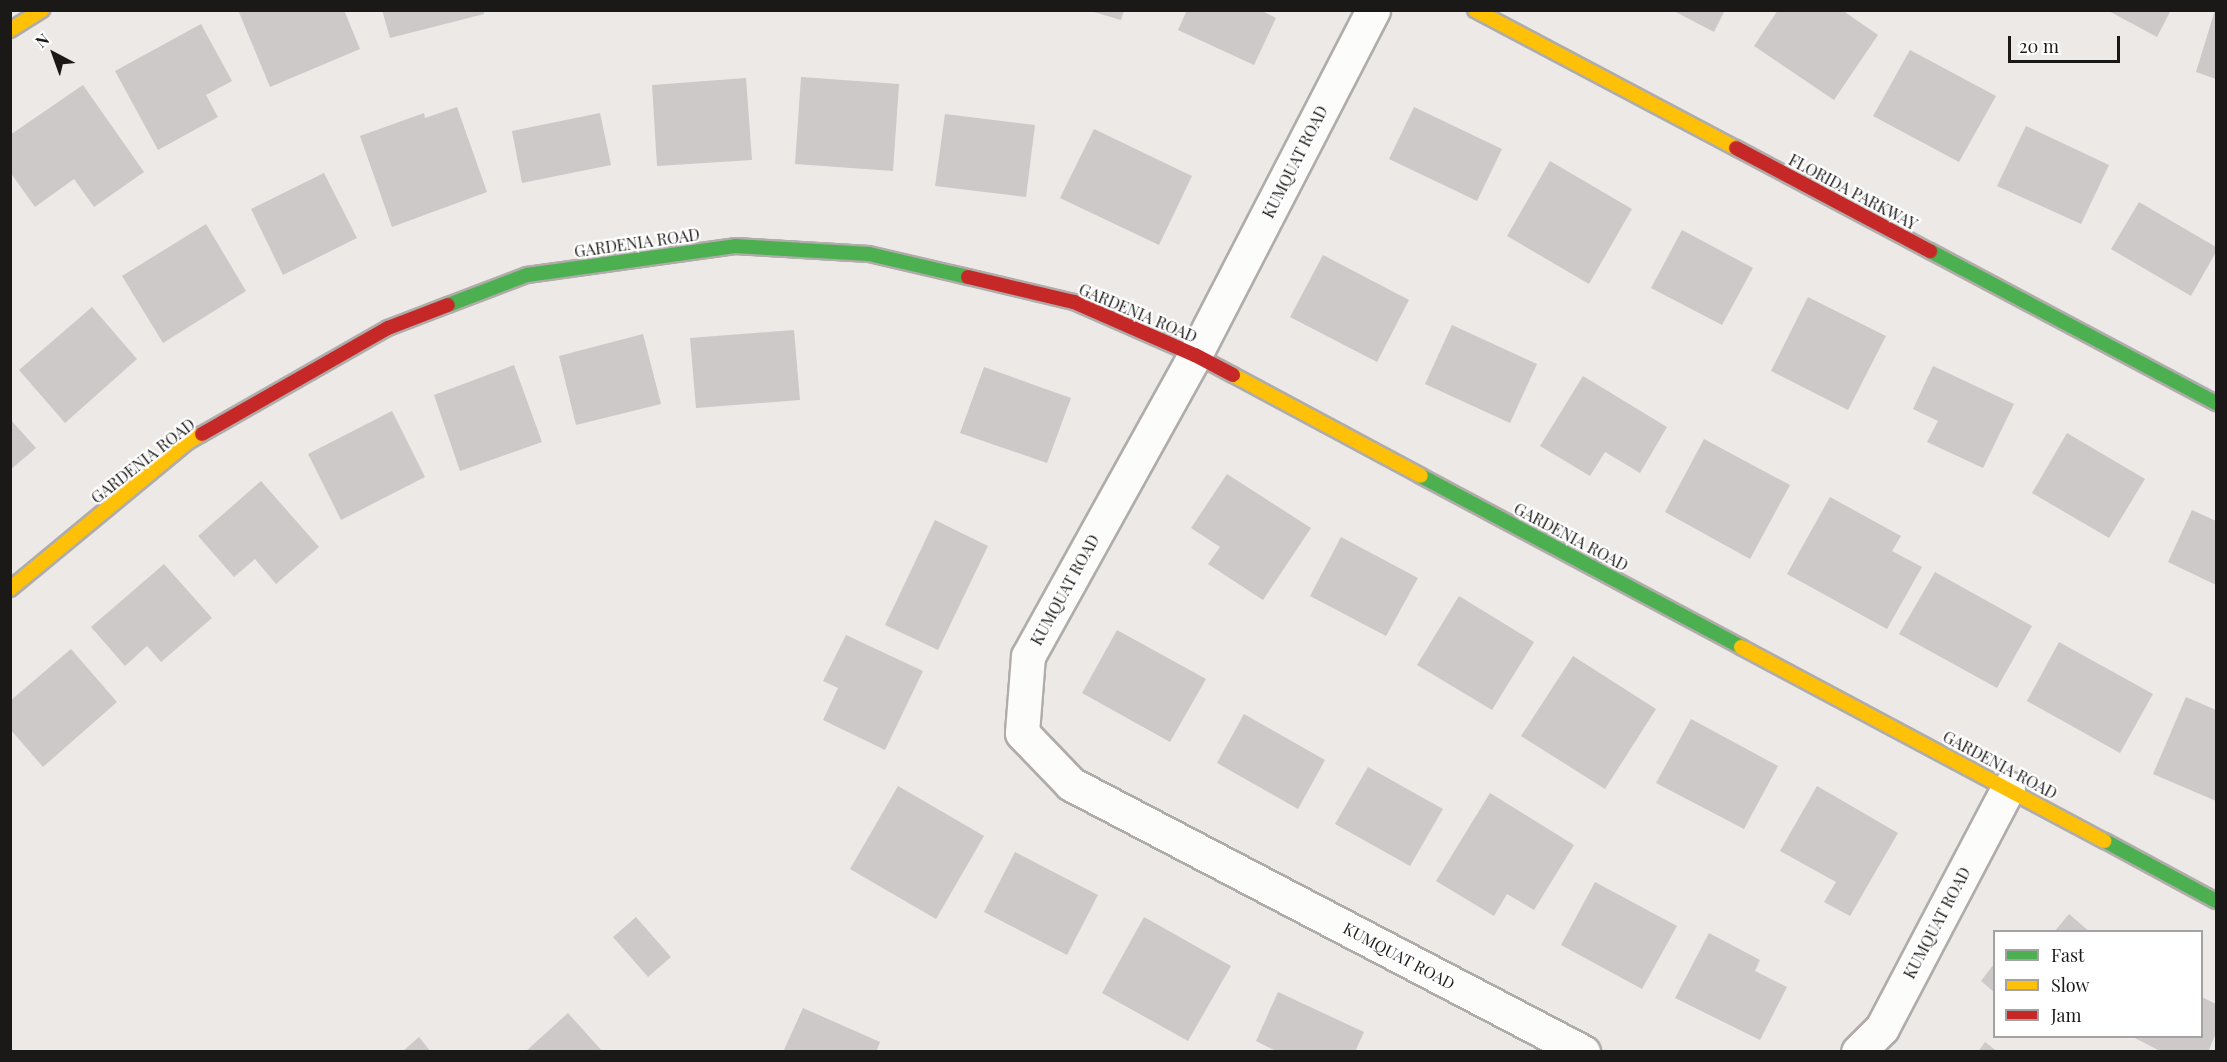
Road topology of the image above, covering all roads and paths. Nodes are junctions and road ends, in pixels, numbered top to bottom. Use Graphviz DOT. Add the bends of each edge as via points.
graph roads {
  1 [pos="42,10"];
  2 [pos="1373,10"];
  3 [pos="1475,10"];
  4 [pos="10,30"];
  5 [pos="1195,355"];
  6 [pos="2217,403"];
  7 [pos="10,589"];
  8 [pos="2008,788"];
  9 [pos="2217,901"];
  10 [pos="1583,1052"];
  11 [pos="1858,1052"];
  1 -- 4 [label="street"];
  2 -- 5 [label="street, KUMQUAT ROAD"];
  3 -- 6 [label="street, FLORIDA PARKWAY"];
  5 -- 7 [label="street, GARDENIA ROAD" via="1074,302 869,254 735,246 527,275 388,328 188,442"];
  5 -- 8 [label="street, GARDENIA ROAD"];
  5 -- 10 [label="street, KUMQUAT ROAD" via="1028,656 1022,733 1071,784"];
  8 -- 9 [label="street, GARDENIA ROAD"];
  8 -- 11 [label="street, KUMQUAT ROAD" via="1882,1028"];
}
